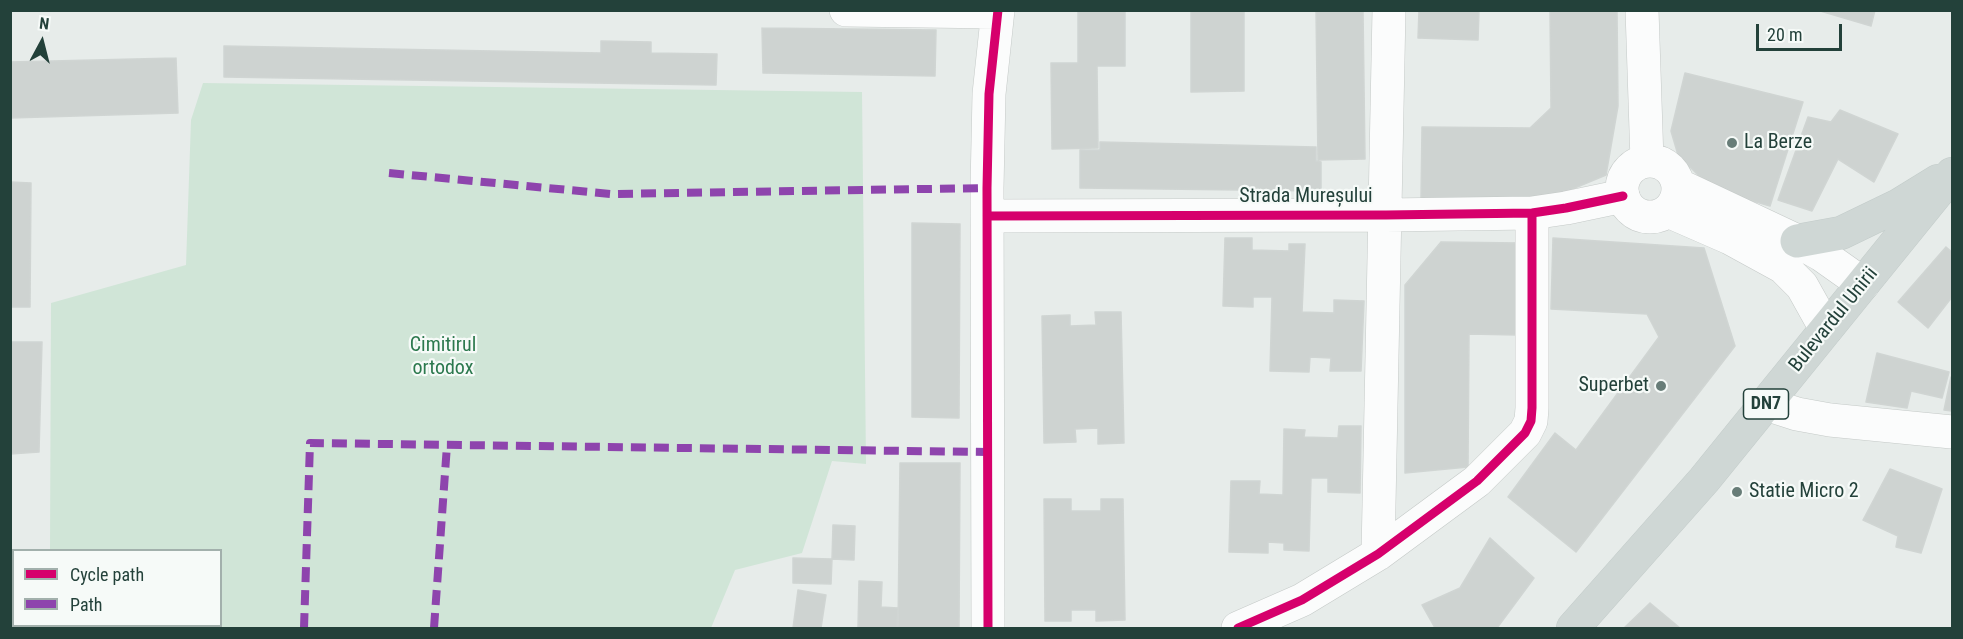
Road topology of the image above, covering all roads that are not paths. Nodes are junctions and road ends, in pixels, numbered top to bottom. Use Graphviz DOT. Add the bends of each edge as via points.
graph roads {
  1 [pos="846,10"];
  2 [pos="1389,10"];
  3 [pos="1642,10"];
  4 [pos="998,11"];
  5 [pos="1647,161"];
  6 [pos="1953,173"];
  7 [pos="1623,196"];
  8 [pos="1673,198"];
  9 [pos="1532,213"];
  10 [pos="1386,215"];
  11 [pos="987,216"];
  12 [pos="1797,241"];
  13 [pos="1863,284"];
  14 [pos="1826,329"];
  15 [pos="1766,404"];
  16 [pos="1953,432"];
  17 [pos="1378,554"];
  18 [pos="988,628"];
  19 [pos="1238,628"];
  20 [pos="1573,628"];
  1 -- 4 [label="street"];
  2 -- 10 [label="street"];
  3 -- 5 [label="street"];
  4 -- 11 [label="street" via="989,94"];
  5 -- 7 [label="street" via="1630,169 1622,187"];
  5 -- 8 [label="street" via="1664,164 1676,176"];
  6 -- 12 [label="main road" via="1864,223 1841,233"];
  6 -- 13 [label="main road, Bulevardul Unirii / DN7"];
  7 -- 8 [label="street" via="1633,212 1650,217"];
  7 -- 9 [label="street, Strada Mureșului"];
  8 -- 12 [label="street"];
  8 -- 14 [label="street" via="1730,238 1783,267 1802,286"];
  9 -- 10 [label="street, Strada Mureșului"];
  9 -- 17 [label="street" via="1531,421 1525,433 1477,481"];
  10 -- 11 [label="street, Strada Mureșului"];
  10 -- 17 [label="street"];
  11 -- 18 [label="street"];
  12 -- 13 [label="street"];
  13 -- 14 [label="main road, Bulevardul Unirii / DN7"];
  14 -- 15 [label="main road, Bulevardul Unirii / DN7"];
  15 -- 16 [label="street" via="1830,420"];
  15 -- 20 [label="main road, Bulevardul Unirii / DN7"];
  17 -- 19 [label="street" via="1302,600"];
}
